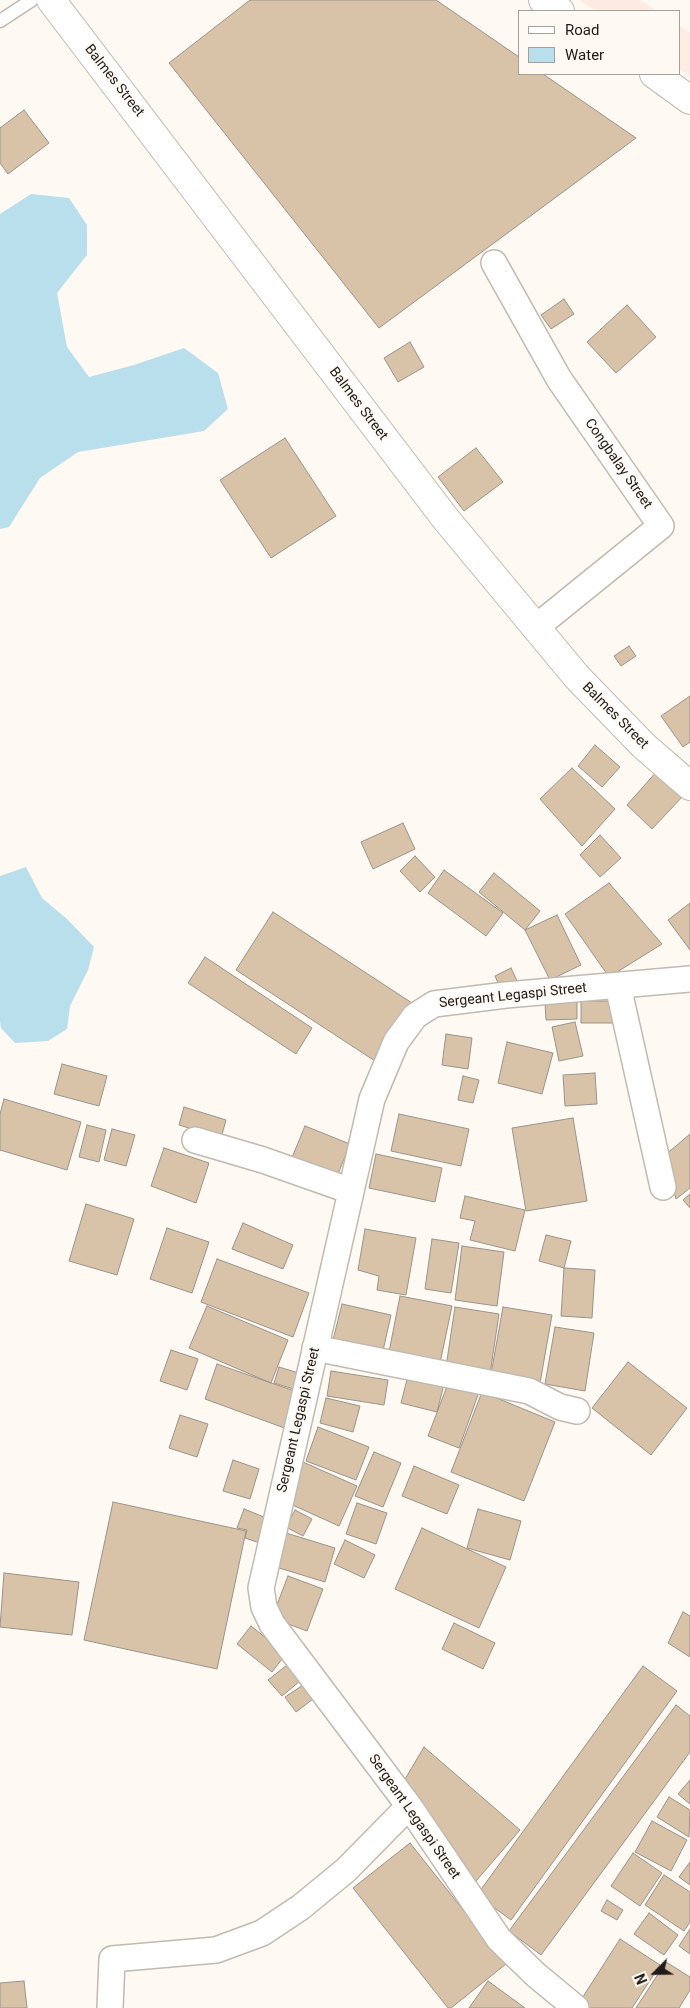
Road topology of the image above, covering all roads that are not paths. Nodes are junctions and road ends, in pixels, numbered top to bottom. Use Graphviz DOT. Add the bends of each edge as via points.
graph roads {
  1 [pos="32,0"];
  2 [pos="51,0"];
  3 [pos="543,0"];
  4 [pos="558,10"];
  5 [pos="0,21"];
  6 [pos="655,75"];
  7 [pos="690,100"];
  8 [pos="494,263"];
  9 [pos="535,628"];
  10 [pos="690,786"];
  11 [pos="690,979"];
  12 [pos="618,986"];
  13 [pos="195,1140"];
  14 [pos="663,1187"];
  15 [pos="351,1191"];
  16 [pos="315,1348"];
  17 [pos="577,1411"];
  18 [pos="409,1806"];
  19 [pos="110,2008"];
  20 [pos="576,2008"];
  1 -- 5 [label="lane"];
  2 -- 9 [label="street, Balmes Street" via="445,518"];
  3 -- 4 [label="street"];
  6 -- 7 [label="street"];
  8 -- 9 [label="street, Congbalay Street" via="559,379 661,526"];
  9 -- 10 [label="street, Balmes Street" via="611,714"];
  11 -- 12 [label="street, Sergeant Legaspi Street"];
  12 -- 14 [label="street"];
  12 -- 15 [label="street, Sergeant Legaspi Street" via="434,1004 415,1016 396,1042 372,1099"];
  13 -- 15 [label="street"];
  15 -- 16 [label="street, Sergeant Legaspi Street"];
  16 -- 17 [label="street" via="529,1391 560,1407"];
  16 -- 18 [label="street, Sergeant Legaspi Street" via="261,1588 264,1607 272,1624"];
  18 -- 19 [label="street" via="346,1870 301,1907 262,1933 216,1950 112,1959"];
  18 -- 20 [label="street, Sergeant Legaspi Street" via="499,1939"];
}
